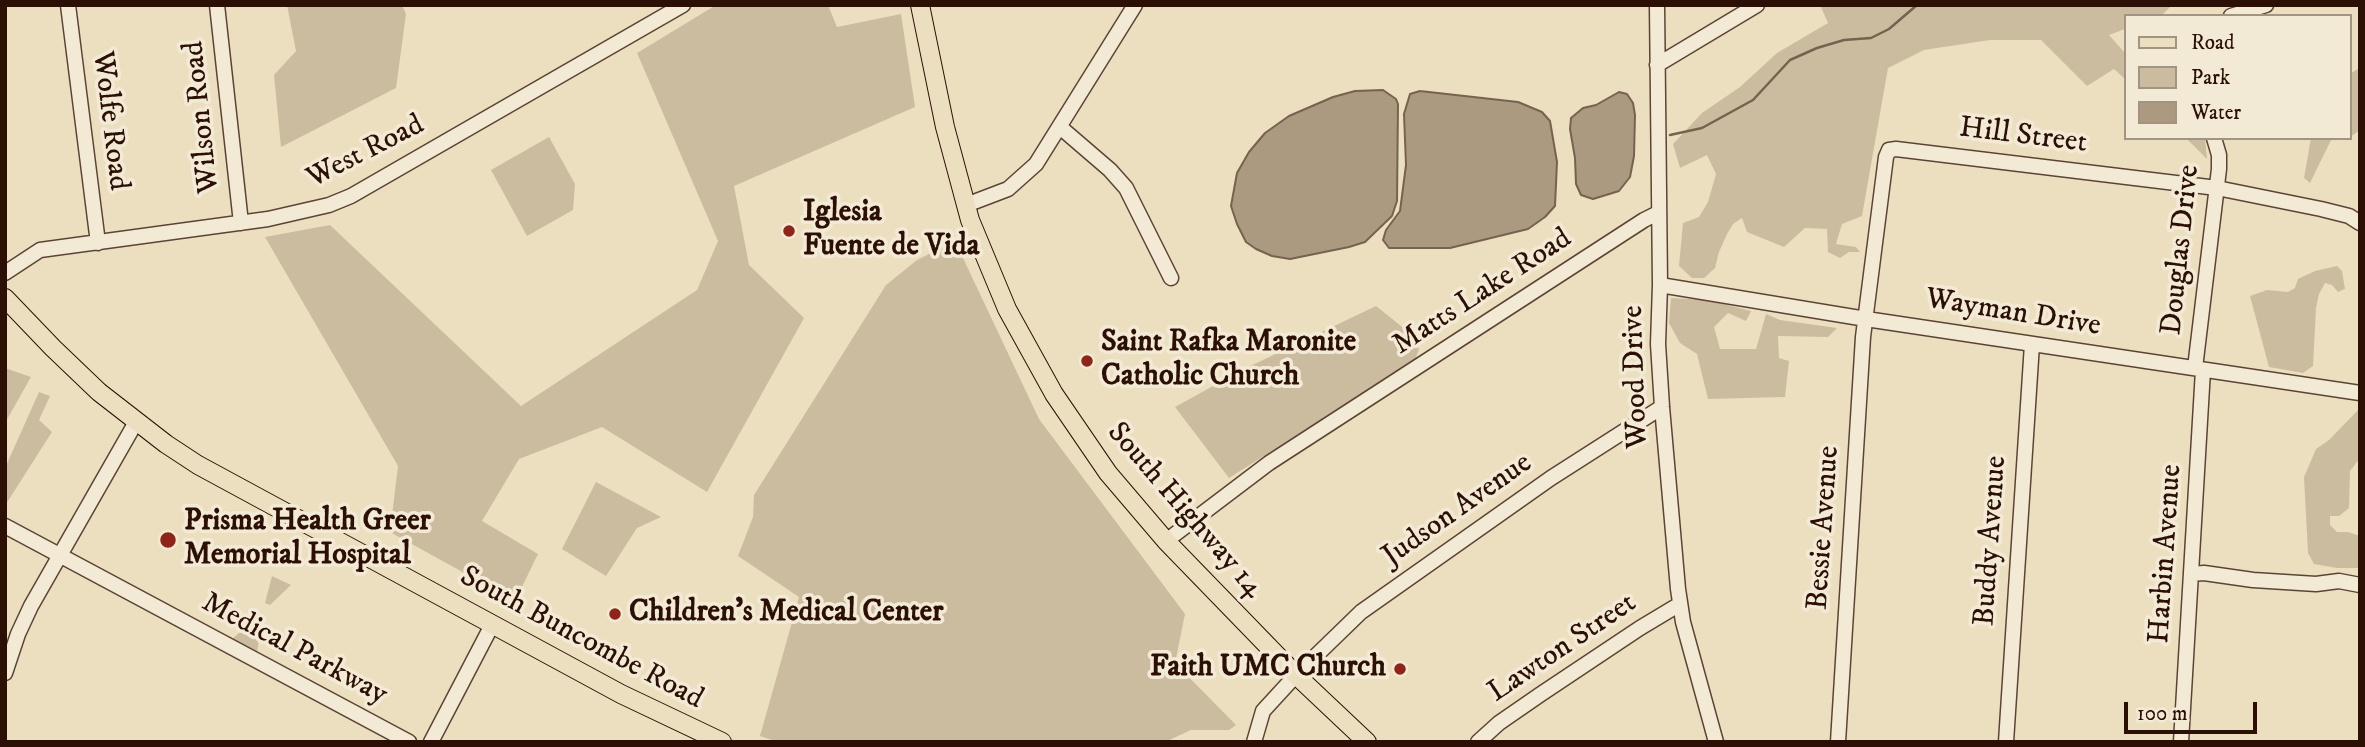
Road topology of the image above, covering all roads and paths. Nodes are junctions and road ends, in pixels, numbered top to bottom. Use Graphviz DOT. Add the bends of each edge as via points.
graph roads {
  1 [pos="68,5"];
  2 [pos="217,5"];
  3 [pos="920,5"];
  4 [pos="1135,5"];
  5 [pos="1657,5"];
  6 [pos="1757,5"];
  7 [pos="2266,5"];
  8 [pos="680,6"];
  9 [pos="2237,14"];
  10 [pos="1657,65"];
  11 [pos="1060,127"];
  12 [pos="2215,140"];
  13 [pos="1887,153"];
  14 [pos="2217,188"];
  15 [pos="966,205"];
  16 [pos="1658,213"];
  17 [pos="2360,222"];
  18 [pos="241,223"];
  19 [pos="98,243"];
  20 [pos="5,274"];
  21 [pos="1171,278"];
  22 [pos="1660,285"];
  23 [pos="5,298"];
  24 [pos="1866,318"];
  25 [pos="2032,344"];
  26 [pos="2199,369"];
  27 [pos="2360,393"];
  28 [pos="1661,407"];
  29 [pos="136,422"];
  30 [pos="5,526"];
  31 [pos="1166,541"];
  32 [pos="60,555"];
  33 [pos="2191,574"];
  34 [pos="2360,585"];
  35 [pos="1680,604"];
  36 [pos="492,625"];
  37 [pos="5,673"];
  38 [pos="1296,675"];
  39 [pos="409,742"];
  40 [pos="431,742"];
  41 [pos="722,742"];
  42 [pos="1254,742"];
  43 [pos="1367,742"];
  44 [pos="1478,742"];
  45 [pos="1716,742"];
  46 [pos="1838,742"];
  47 [pos="2006,742"];
  48 [pos="2181,742"];
  1 -- 19 [label="street, Wolfe Road"];
  2 -- 18 [label="street, Wilson Road"];
  3 -- 15 [label="main road, South Highway 14"];
  4 -- 11 [label="street"];
  5 -- 10 [label="street, Wood Drive"];
  6 -- 10 [label="street"];
  7 -- 9 [label="street"];
  8 -- 18 [label="street, West Road" via="351,196 304,213"];
  10 -- 16 [label="street, Wood Drive"];
  11 -- 15 [label="street" via="1020,181"];
  11 -- 21 [label="street" via="1126,188"];
  12 -- 14 [label="street, Douglas Drive" via="2219,155"];
  13 -- 14 [label="street, Hill Street" via="1896,149"];
  13 -- 24 [label="street, Bessie Avenue"];
  14 -- 17 [label="street, Hill Street" via="2321,209"];
  14 -- 26 [label="street, Douglas Drive"];
  15 -- 31 [label="main road, South Highway 14" via="1007,309 1054,394 1108,473"];
  16 -- 22 [label="street, Wood Drive"];
  16 -- 31 [label="street, Matts Lake Road" via="1269,463"];
  18 -- 19 [label="street, West Road"];
  19 -- 20 [label="street, West Road" via="40,250"];
  22 -- 24 [label="street, Wayman Drive"];
  22 -- 28 [label="street, Wood Drive"];
  23 -- 29 [label="main road, South Buncombe Road" via="81,376"];
  24 -- 25 [label="street, Wayman Drive"];
  24 -- 46 [label="street, Bessie Avenue"];
  25 -- 26 [label="street, Wayman Drive"];
  25 -- 47 [label="street, Buddy Avenue"];
  26 -- 27 [label="street, Wayman Drive"];
  26 -- 33 [label="street, Harbin Avenue"];
  28 -- 35 [label="street, Wood Drive"];
  28 -- 38 [label="street, Judson Avenue" via="1378,599"];
  29 -- 32 [label="street"];
  29 -- 36 [label="main road, South Buncombe Road" via="231,484"];
  30 -- 32 [label="street, Medical Parkway"];
  31 -- 38 [label="main road, South Highway 14"];
  32 -- 37 [label="street" via="18,634"];
  32 -- 39 [label="street, Medical Parkway"];
  33 -- 34 [label="street"];
  33 -- 48 [label="street, Harbin Avenue"];
  35 -- 44 [label="street, Lawton Street" via="1541,694"];
  35 -- 45 [label="street, Wood Drive"];
  36 -- 40 [label="street"];
  36 -- 41 [label="main road, South Buncombe Road"];
  38 -- 42 [label="street, Judson Avenue" via="1263,711"];
  38 -- 43 [label="main road, South Highway 14"];
}
